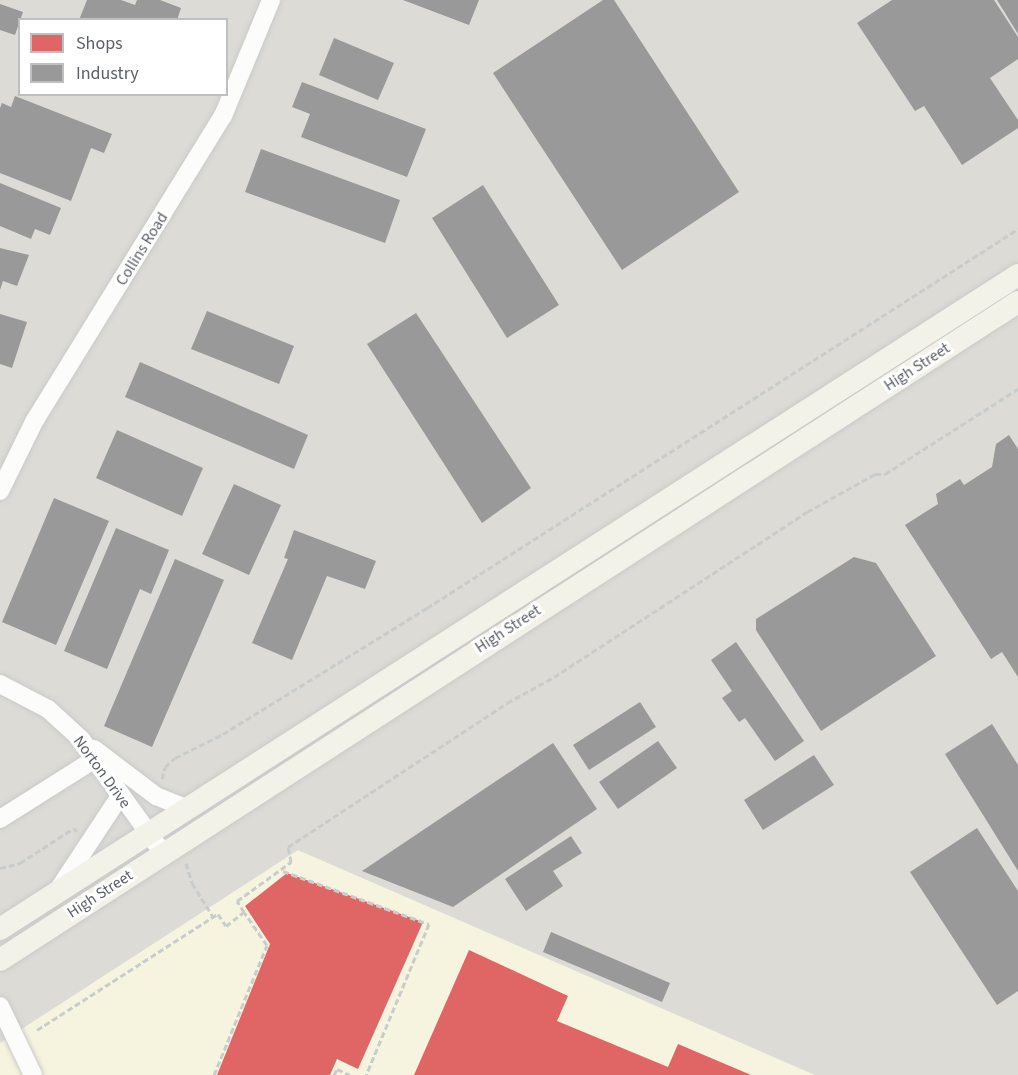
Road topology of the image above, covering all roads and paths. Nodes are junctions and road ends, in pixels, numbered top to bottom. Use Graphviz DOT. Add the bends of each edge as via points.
graph roads {
  1 [pos="268,1"];
  2 [pos="1018,229"];
  3 [pos="1018,274"];
  4 [pos="1018,302"];
  5 [pos="1018,389"];
  6 [pos="0,491"];
  7 [pos="0,684"];
  8 [pos="81,739"];
  9 [pos="95,759"];
  10 [pos="162,779"];
  11 [pos="120,796"];
  12 [pos="188,809"];
  13 [pos="0,819"];
  14 [pos="150,833"];
  15 [pos="163,853"];
  16 [pos="282,871"];
  17 [pos="56,894"];
  18 [pos="244,912"];
  19 [pos="0,929"];
  20 [pos="0,960"];
  21 [pos="0,1006"];
  22 [pos="37,1030"];
  23 [pos="33,1075"];
  24 [pos="214,1075"];
  25 [pos="334,1075"];
  26 [pos="350,1075"];
  27 [pos="366,1075"];
  1 -- 6 [label="street, Collins Road" via="219,125 35,420"];
  2 -- 10 [label="path" via="428,608 223,734 175,758 165,767"];
  3 -- 12 [label="main road, High Street"];
  4 -- 15 [label="main road, High Street"];
  5 -- 16 [label="path" via="885,474 875,474 807,512 477,723 288,847 291,862"];
  7 -- 8 [label="street, Norton Drive" via="48,709"];
  8 -- 9 [label="street, Norton Drive"];
  8 -- 12 [label="street" via="156,796"];
  9 -- 11 [label="street, Norton Drive"];
  9 -- 13 [label="street"];
  11 -- 14 [label="street, Norton Drive"];
  11 -- 17 [label="street"];
  12 -- 14 [label="main road, High Street"];
  14 -- 15 [label="street, Norton Drive"];
  14 -- 17 [label="main road, High Street"];
  15 -- 20 [label="main road, High Street"];
  16 -- 18 [label="path" via="237,901"];
  16 -- 27 [label="path" via="429,924"];
  17 -- 19 [label="main road, High Street"];
  18 -- 22 [label="path" via="225,926 218,914"];
  18 -- 24 [label="path" via="267,945"];
  21 -- 23 [label="street"];
  25 -- 26 [label="path" via="337,1069"];
}
